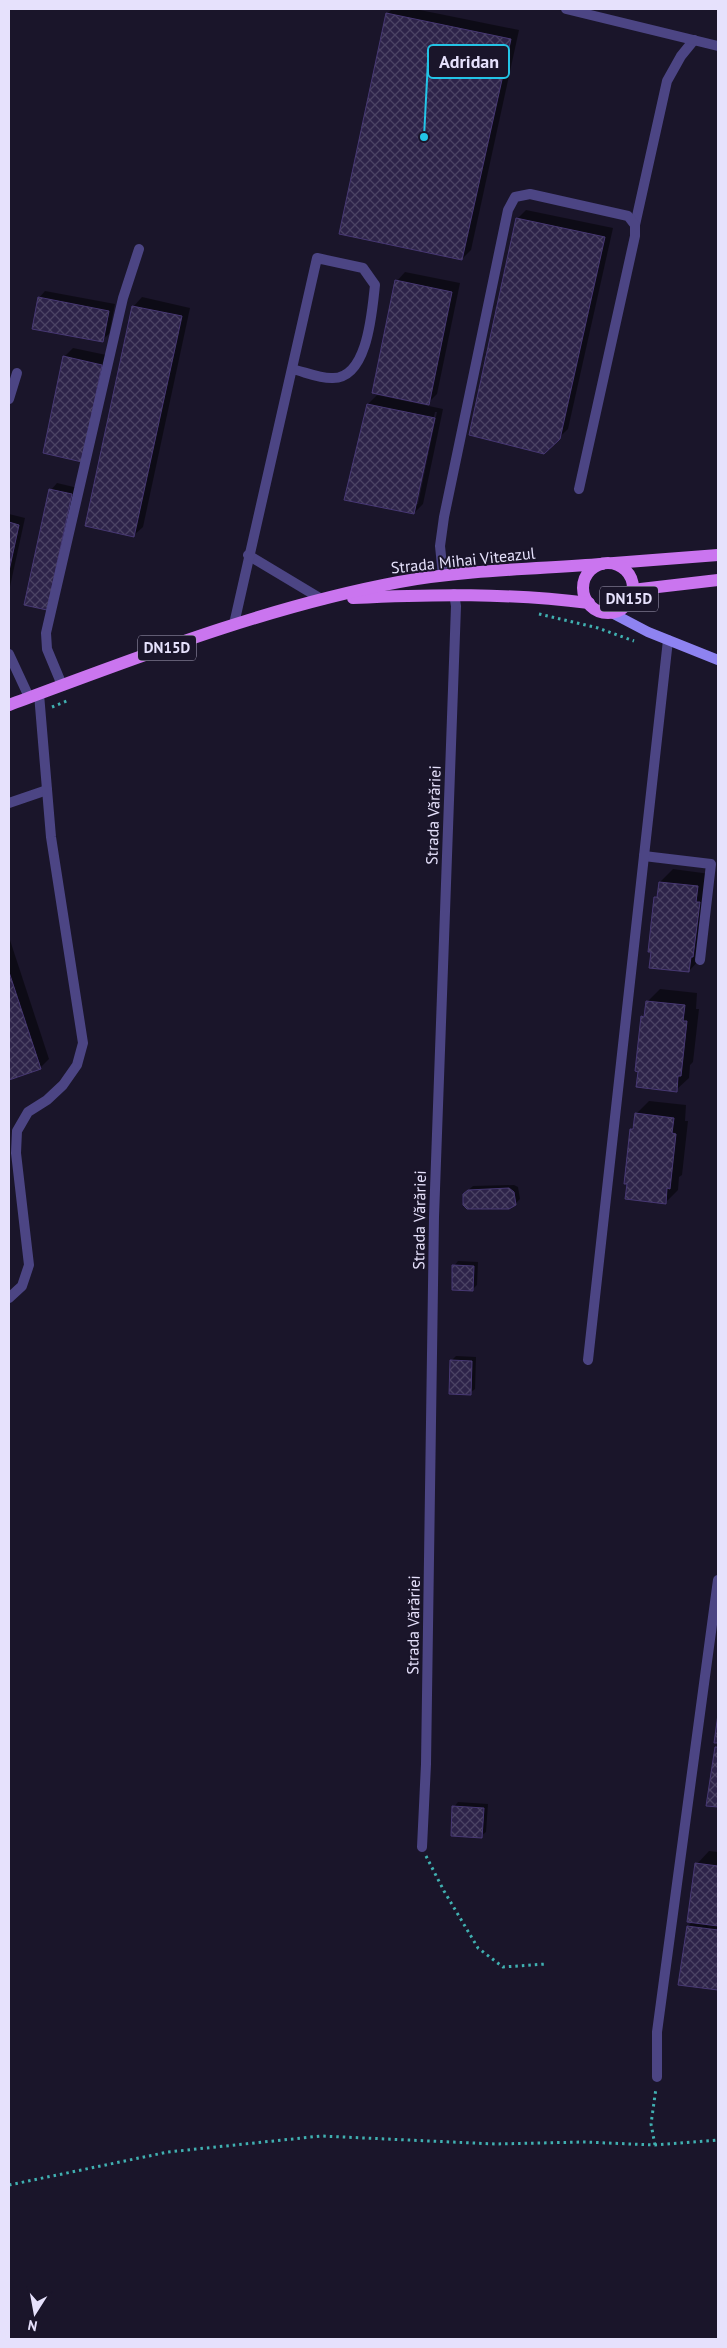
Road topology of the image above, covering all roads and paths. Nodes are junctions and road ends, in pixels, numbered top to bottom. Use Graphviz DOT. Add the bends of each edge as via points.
graph roads {
  1 [pos="566,9"];
  2 [pos="694,40"];
  3 [pos="718,46"];
  4 [pos="635,225"];
  5 [pos="139,249"];
  6 [pos="292,370"];
  7 [pos="17,373"];
  8 [pos="9,399"];
  9 [pos="579,489"];
  10 [pos="718,554"];
  11 [pos="248,555"];
  12 [pos="607,563"];
  13 [pos="443,576"];
  14 [pos="718,580"];
  15 [pos="632,590"];
  16 [pos="454,594"];
  17 [pos="326,600"];
  18 [pos="589,603"];
  19 [pos="610,612"];
  20 [pos="534,613"];
  21 [pos="234,624"];
  22 [pos="648,632"];
  23 [pos="668,640"];
  24 [pos="9,654"];
  25 [pos="718,660"];
  26 [pos="62,685"];
  27 [pos="34,696"];
  28 [pos="73,698"];
  29 [pos="9,705"];
  30 [pos="40,710"];
  31 [pos="47,790"];
  32 [pos="9,803"];
  33 [pos="644,856"];
  34 [pos="700,960"];
  35 [pos="9,1298"];
  36 [pos="588,1360"];
  37 [pos="718,1580"];
  38 [pos="422,1847"];
  39 [pos="546,1964"];
  40 [pos="657,2077"];
  41 [pos="718,2140"];
  42 [pos="655,2145"];
  43 [pos="9,2185"];
  1 -- 2 [label="street"];
  2 -- 3 [label="street"];
  2 -- 4 [label="street" via="667,81"];
  4 -- 9 [label="street"];
  4 -- 13 [label="street" via="628,216 530,194 515,198 508,210 444,517 440,546"];
  5 -- 26 [label="street" via="123,298 46,633 47,649"];
  6 -- 6 [label="street" via="333,378 349,375 358,365 371,318 375,285 363,268 317,258"];
  6 -- 11 [label="street"];
  7 -- 8 [label="street"];
  10 -- 12 [label="main road, Strada Mihai Viteazul / DN15D"];
  11 -- 17 [label="street"];
  11 -- 21 [label="street"];
  12 -- 13 [label="main road, Strada Mihai Viteazul / DN15D"];
  12 -- 15 [label="main road, DN15D" via="627,573"];
  12 -- 18 [label="main road, DN15D" via="590,571 583,583"];
  13 -- 17 [label="main road, Strada Mihai Viteazul / DN15D" via="400,582"];
  14 -- 15 [label="main road, DN15D"];
  15 -- 19 [label="main road, DN15D" via="627,603"];
  16 -- 17 [label="main road, Strada Mihai Viteazul / DN15D"];
  16 -- 18 [label="main road, Strada Mihai Viteazul / DN15D" via="525,596"];
  16 -- 38 [label="street, Strada Vărăriei" via="434,1216"];
  17 -- 21 [label="main road, Strada Mihai Viteazul / DN15D"];
  18 -- 19 [label="main road, Strada Mihai Viteazul / DN15D" via="598,610"];
  19 -- 22 [label="street"];
  20 -- 22 [label="path" via="598,628 643,643"];
  21 -- 26 [label="main road, Strada Mihai Viteazul / DN15D"];
  22 -- 23 [label="street"];
  23 -- 25 [label="street"];
  23 -- 33 [label="street"];
  24 -- 27 [label="street"];
  26 -- 27 [label="main road, Strada Mihai Viteazul / DN15D"];
  27 -- 29 [label="main road, Strada Mihai Viteazul / DN15D"];
  27 -- 30 [label="street"];
  28 -- 30 [label="path"];
  30 -- 31 [label="street"];
  31 -- 32 [label="street"];
  31 -- 35 [label="street" via="50,837 83,1043 77,1065 63,1085 28,1112 17,1131 16,1153 29,1265 22,1286"];
  33 -- 34 [label="street" via="711,864"];
  33 -- 36 [label="street"];
  37 -- 40 [label="street" via="658,2032"];
  38 -- 39 [label="path" via="478,1948 503,1967"];
  40 -- 42 [label="path" via="651,2124"];
  41 -- 42 [label="path"];
  42 -- 43 [label="path" via="584,2142 495,2144 321,2136 168,2152"];
}
